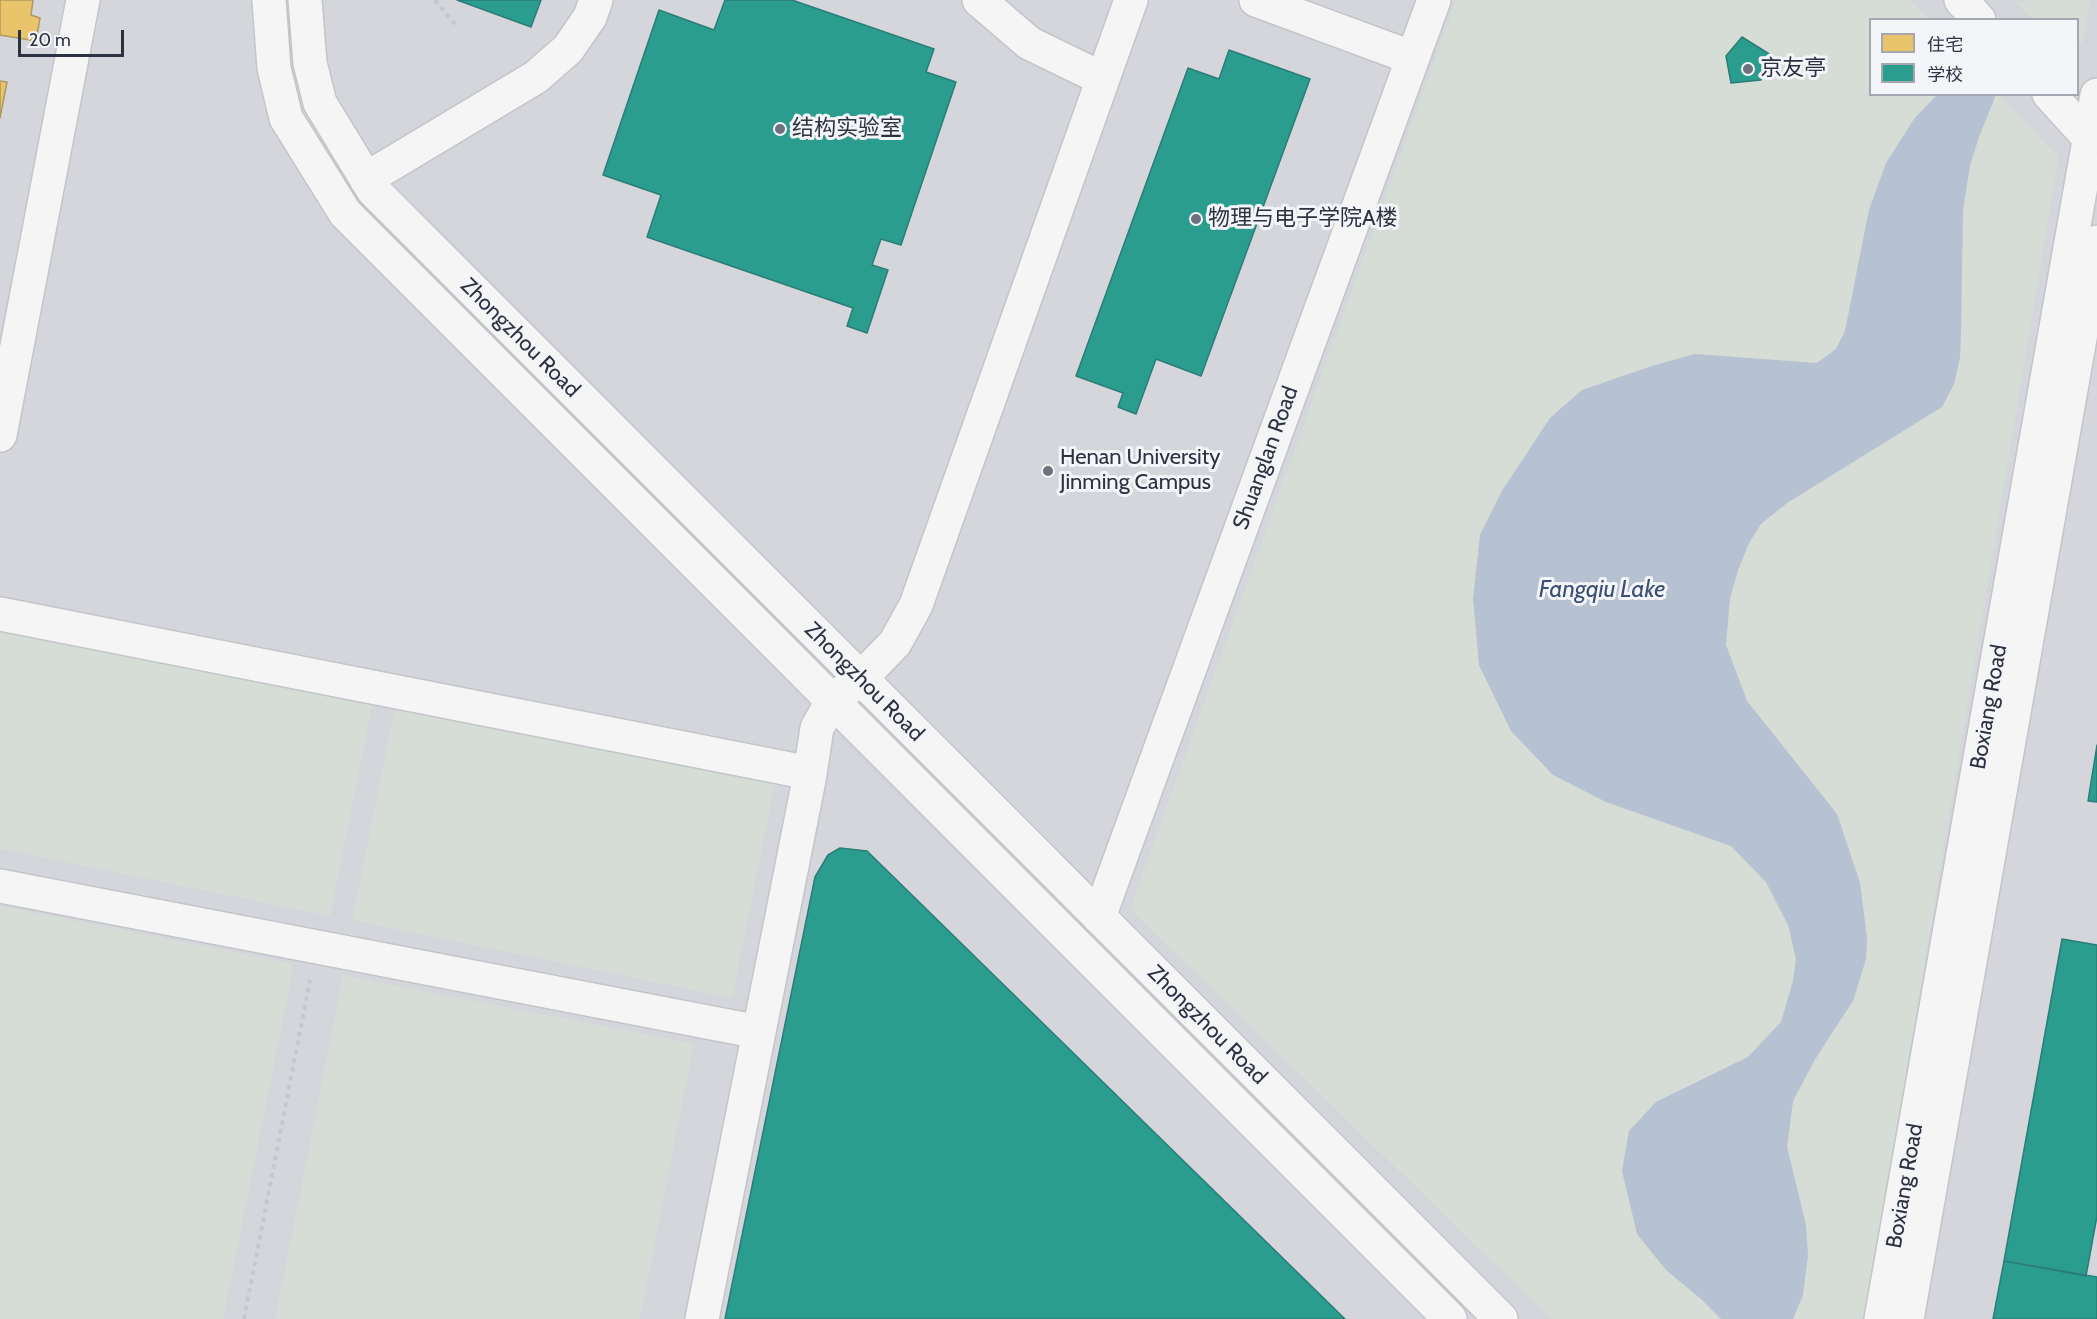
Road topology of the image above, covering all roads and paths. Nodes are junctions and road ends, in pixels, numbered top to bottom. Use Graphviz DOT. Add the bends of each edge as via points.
graph roads {
  1 [pos="83,0"];
  2 [pos="269,0"];
  3 [pos="305,0"];
  4 [pos="435,0"];
  5 [pos="596,0"];
  6 [pos="980,0"];
  7 [pos="1131,0"];
  8 [pos="1256,0"];
  9 [pos="1434,0"];
  10 [pos="1961,0"];
  11 [pos="1977,18"];
  12 [pos="458,28"];
  13 [pos="1413,58"];
  14 [pos="1102,79"];
  15 [pos="2051,96"];
  16 [pos="2097,96"];
  17 [pos="2090,138"];
  18 [pos="366,179"];
  19 [pos="2097,242"];
  20 [pos="0,435"];
  21 [pos="0,614"];
  22 [pos="861,678"];
  23 [pos="832,701"];
  24 [pos="810,773"];
  25 [pos="0,886"];
  26 [pos="1099,916"];
  27 [pos="316,947"];
  28 [pos="759,1032"];
  29 [pos="244,1319"];
  30 [pos="702,1319"];
  31 [pos="1450,1319"];
  32 [pos="1501,1319"];
  33 [pos="1881,1319"];
  34 [pos="1907,1319"];
  1 -- 20 [label="lane"];
  2 -- 23 [label="lane, Zhongzhou Road" via="274,68 286,118 345,213"];
  3 -- 18 [label="lane, Zhongzhou Road" via="310,63 320,104"];
  4 -- 12 [label="path"];
  5 -- 18 [label="lane" via="590,17 568,49 536,77"];
  6 -- 14 [label="lane" via="1029,43"];
  7 -- 14 [label="lane"];
  8 -- 13 [label="lane"];
  9 -- 13 [label="lane, Shuanglan Road"];
  10 -- 11 [label="lane"];
  13 -- 26 [label="lane, Shuanglan Road"];
  14 -- 22 [label="lane" via="916,605 895,643"];
  15 -- 17 [label="lane"];
  16 -- 17 [label="lane, Boxiang Road"];
  17 -- 33 [label="lane, Boxiang Road"];
  18 -- 22 [label="lane, Zhongzhou Road"];
  19 -- 34 [label="lane, Boxiang Road"];
  21 -- 24 [label="lane"];
  22 -- 23 [label="lane"];
  22 -- 26 [label="lane, Zhongzhou Road"];
  23 -- 24 [label="lane" via="817,728"];
  23 -- 31 [label="lane, Zhongzhou Road"];
  24 -- 28 [label="lane"];
  25 -- 27 [label="lane"];
  26 -- 32 [label="lane, Zhongzhou Road"];
  27 -- 28 [label="lane"];
  27 -- 29 [label="path"];
  28 -- 30 [label="lane"];
}
